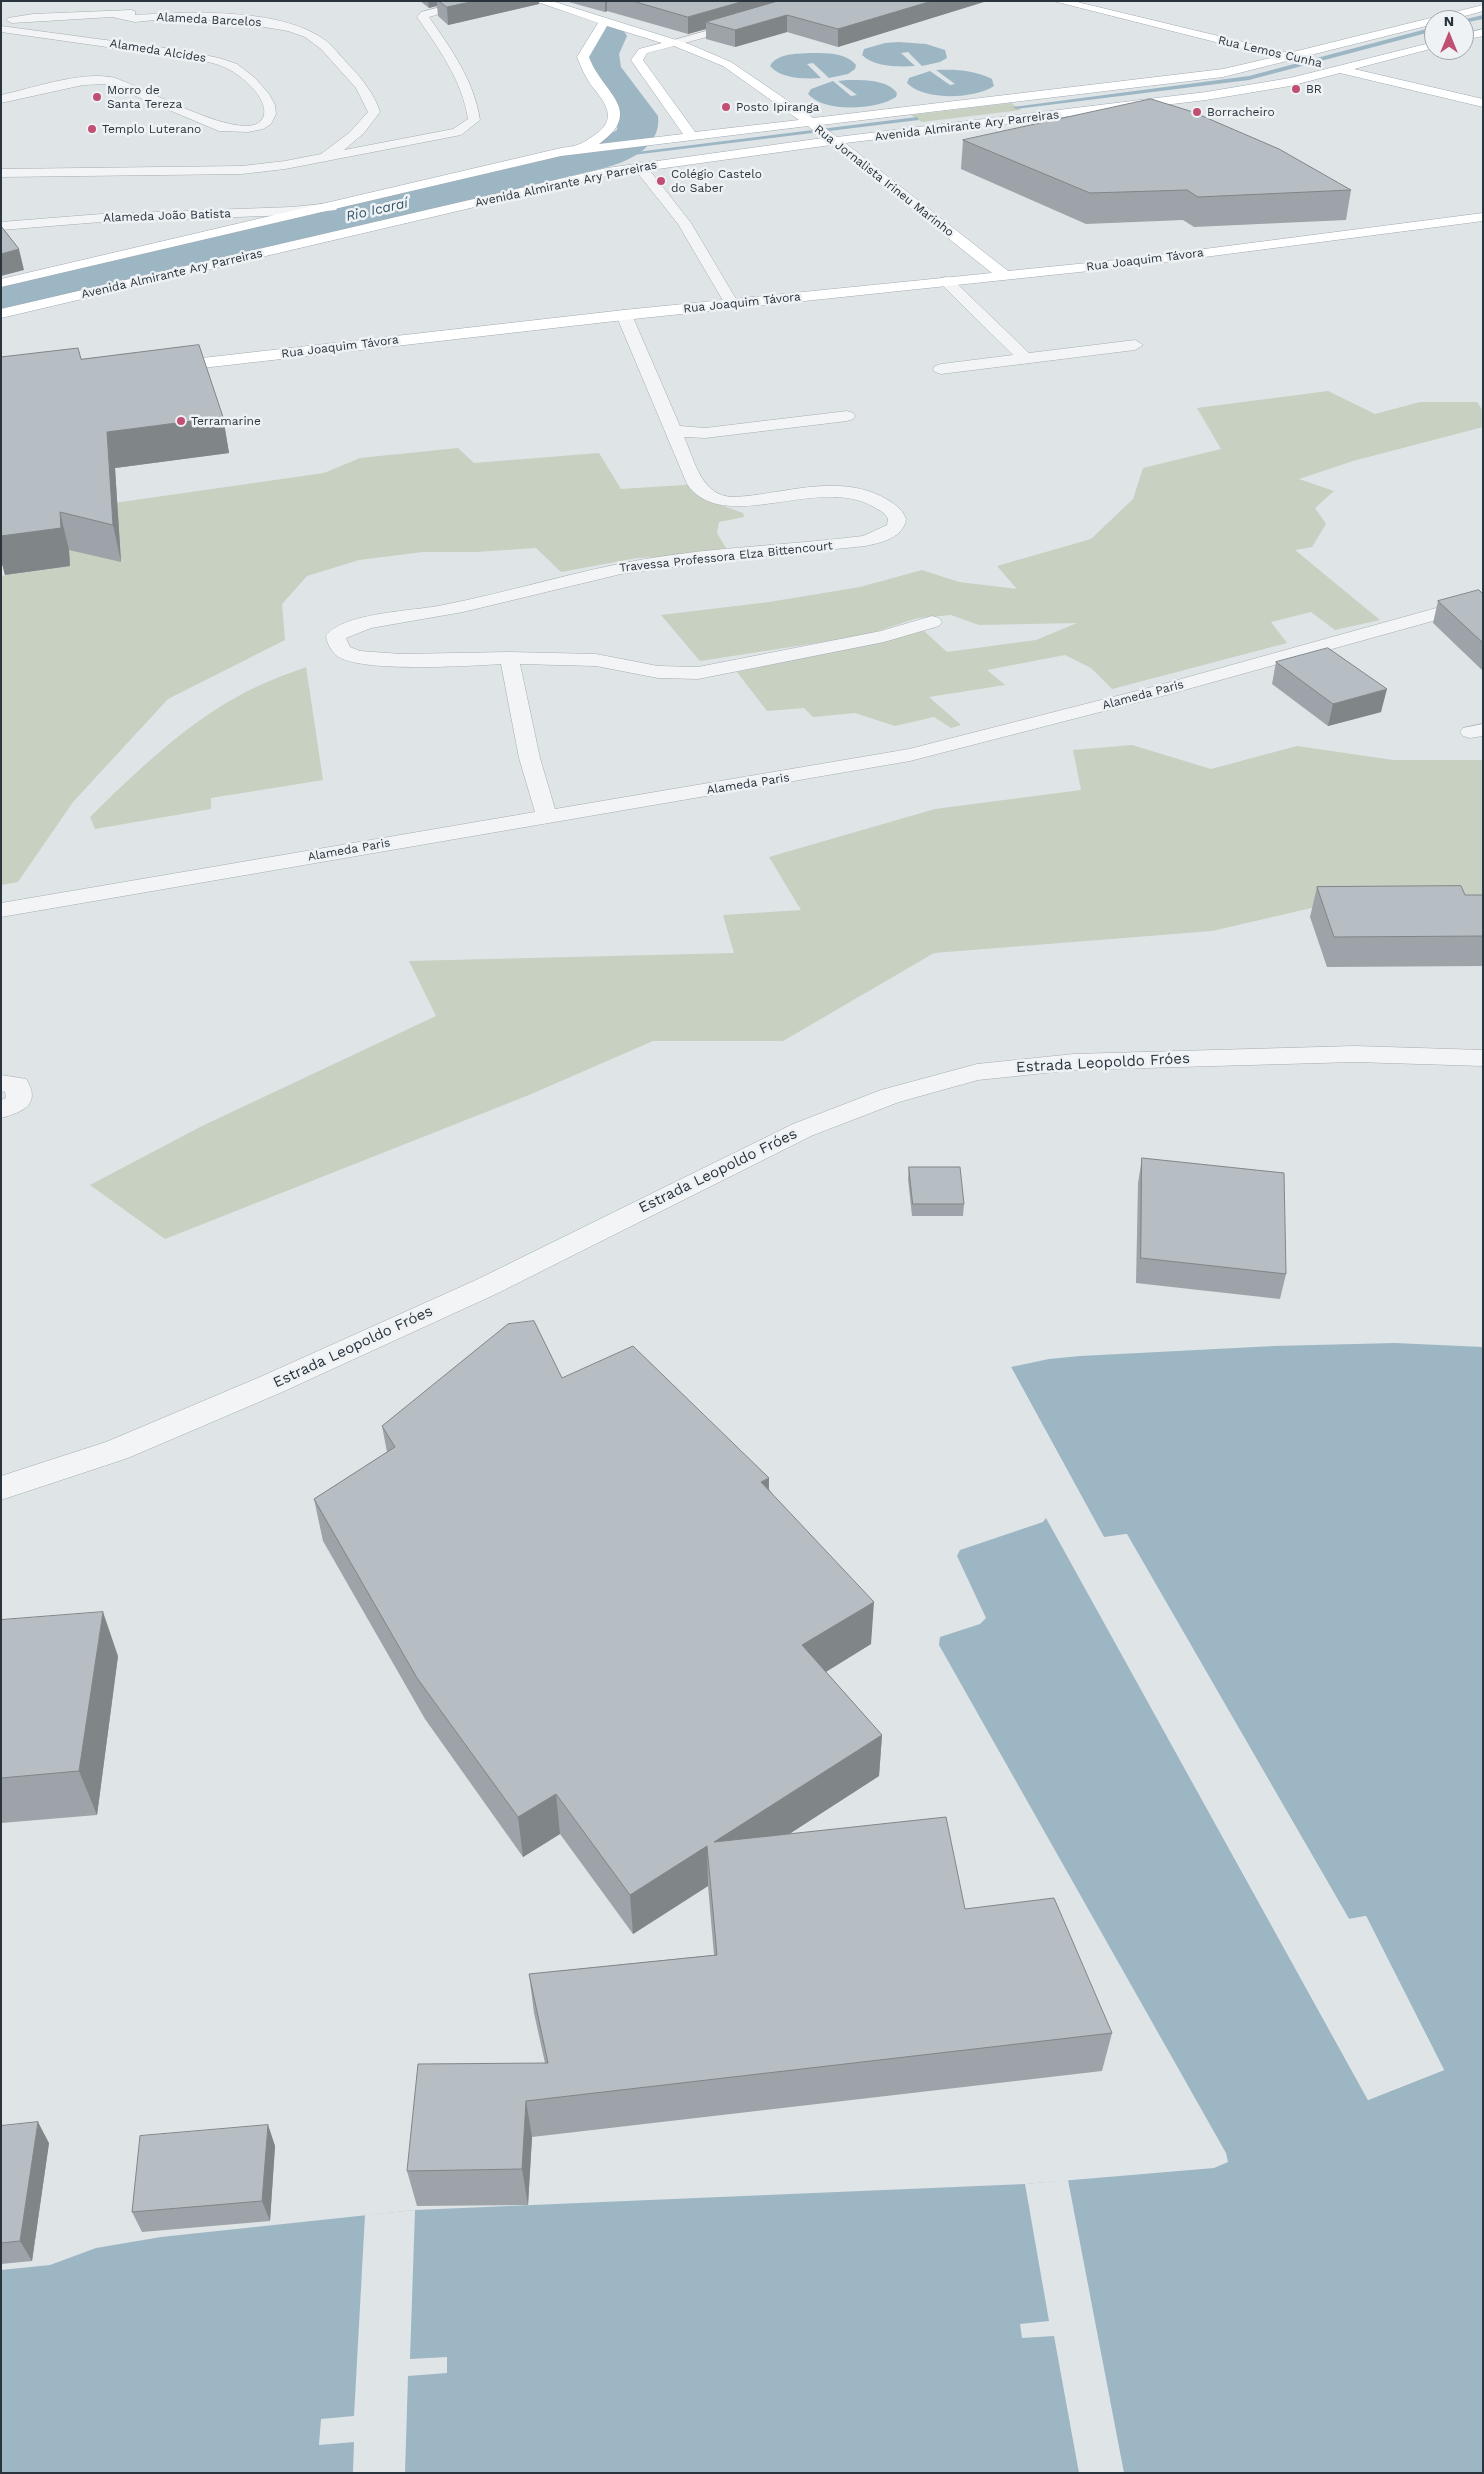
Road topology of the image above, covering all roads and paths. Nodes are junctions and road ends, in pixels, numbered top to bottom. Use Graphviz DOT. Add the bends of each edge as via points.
graph roads {
  1 [pos="480,1"];
  2 [pos="540,1"];
  3 [pos="1058,1"];
  4 [pos="219,6"];
  5 [pos="114,14"];
  6 [pos="604,22"];
  7 [pos="750,22"];
  8 [pos="1424,23"];
  9 [pos="1,27"];
  10 [pos="674,43"];
  11 [pos="1424,48"];
  12 [pos="1291,58"];
  13 [pos="1341,69"];
  14 [pos="1,99"];
  15 [pos="1483,103"];
  16 [pos="812,124"];
  17 [pos="750,129"];
  18 [pos="691,136"];
  19 [pos="834,140"];
  20 [pos="779,145"];
  21 [pos="585,148"];
  22 [pos="321,158"];
  23 [pos="639,166"];
  24 [pos="1,173"];
  25 [pos="332,207"];
  26 [pos="1483,217"];
  27 [pos="1,226"];
  28 [pos="1004,276"];
  29 [pos="946,282"];
  30 [pos="1,283"];
  31 [pos="732,304"];
  32 [pos="1,314"];
  33 [pos="624,315"];
  34 [pos="1135,346"];
  35 [pos="1025,358"];
  36 [pos="153,369"];
  37 [pos="941,369"];
  38 [pos="847,416"];
  39 [pos="673,430"];
  40 [pos="1483,601"];
  41 [pos="932,622"];
  42 [pos="509,658"];
  43 [pos="547,816"];
  44 [pos="1,910"];
  45 [pos="1483,1058"];
  46 [pos="1,1084"];
  47 [pos="1,1110"];
  48 [pos="1,1488"];
  1 -- 22 [label="street" via="423,17 453,61 470,98 474,120 457,132 441,136"];
  2 -- 6 [label="main road, Rua Jornalista Irineu Marinho"];
  3 -- 12 [label="main road, Rua Lemos Cunha"];
  4 -- 5 [label="street"];
  5 -- 9 [label="street" via="19,18"];
  5 -- 22 [label="street, Alameda Barcelos" via="126,18 187,16 271,24 321,42 363,88 374,112 369,121 338,148"];
  6 -- 10 [label="main road, Rua Jornalista Irineu Marinho"];
  6 -- 21 [label="main road" via="583,57 585,65 606,93 615,115 607,132"];
  7 -- 10 [label="street"];
  8 -- 12 [label="main road, Avenida Almirante Ary Parreiras"];
  9 -- 14 [label="street, Alameda Alcides" via="174,52 227,64 265,94 271,107 270,116 260,126 233,130 109,80 83,81"];
  10 -- 16 [label="main road, Rua Jornalista Irineu Marinho" via="727,64"];
  10 -- 18 [label="main road" via="643,51 637,60"];
  11 -- 13 [label="main road, Avenida Almirante Ary Parreiras"];
  12 -- 13 [label="main road, Rua Lemos Cunha"];
  12 -- 16 [label="main road, Avenida Almirante Ary Parreiras" via="1206,76"];
  13 -- 15 [label="main road, Rua Lemos Cunha"];
  13 -- 19 [label="main road, Avenida Almirante Ary Parreiras" via="1290,82 1206,96"];
  16 -- 17 [label="main road, Avenida Almirante Ary Parreiras"];
  16 -- 19 [label="main road, Rua Jornalista Irineu Marinho"];
  17 -- 18 [label="main road, Avenida Almirante Ary Parreiras"];
  17 -- 20 [label="main road" via="782,136"];
  18 -- 21 [label="main road, Avenida Almirante Ary Parreiras"];
  19 -- 20 [label="main road, Avenida Almirante Ary Parreiras"];
  19 -- 28 [label="main road, Rua Jornalista Irineu Marinho"];
  20 -- 23 [label="main road, Avenida Almirante Ary Parreiras"];
  21 -- 25 [label="main road, Avenida Almirante Ary Parreiras"];
  22 -- 24 [label="street" via="232,171"];
  23 -- 31 [label="street" via="684,223"];
  23 -- 32 [label="main road, Avenida Almirante Ary Parreiras"];
  25 -- 27 [label="street, Alameda João Batista"];
  25 -- 30 [label="main road, Avenida Almirante Ary Parreiras"];
  26 -- 28 [label="main road, Rua Joaquim Távora"];
  28 -- 29 [label="main road, Rua Joaquim Távora"];
  29 -- 31 [label="main road, Rua Joaquim Távora"];
  29 -- 35 [label="street"];
  31 -- 33 [label="main road, Rua Joaquim Távora"];
  33 -- 36 [label="main road, Rua Joaquim Távora"];
  33 -- 39 [label="street, Travessa Professora Elza Bittencourt"];
  34 -- 35 [label="street"];
  35 -- 37 [label="street"];
  38 -- 39 [label="street" via="705,433"];
  39 -- 42 [label="street, Travessa Professora Elza Bittencourt" via="696,484 710,498 736,502 816,491 846,492 884,504 895,513 894,528 865,541 600,572 439,611 366,624 341,631 336,636 336,644 342,650 366,657 411,660"];
  40 -- 43 [label="street, Alameda Paris" via="910,756"];
  41 -- 42 [label="street, Travessa Professora Elza Bittencourt" via="874,638 698,673 658,672 596,660"];
  42 -- 43 [label="street" via="535,785"];
  43 -- 44 [label="street, Alameda Paris"];
  45 -- 48 [label="street, Estrada Leopoldo Fróes" via="1354,1054 1074,1062 985,1071 890,1096 802,1130 486,1287 270,1385 117,1450"];
  46 -- 47 [label="street" via="17,1085 19,1102"];
}
